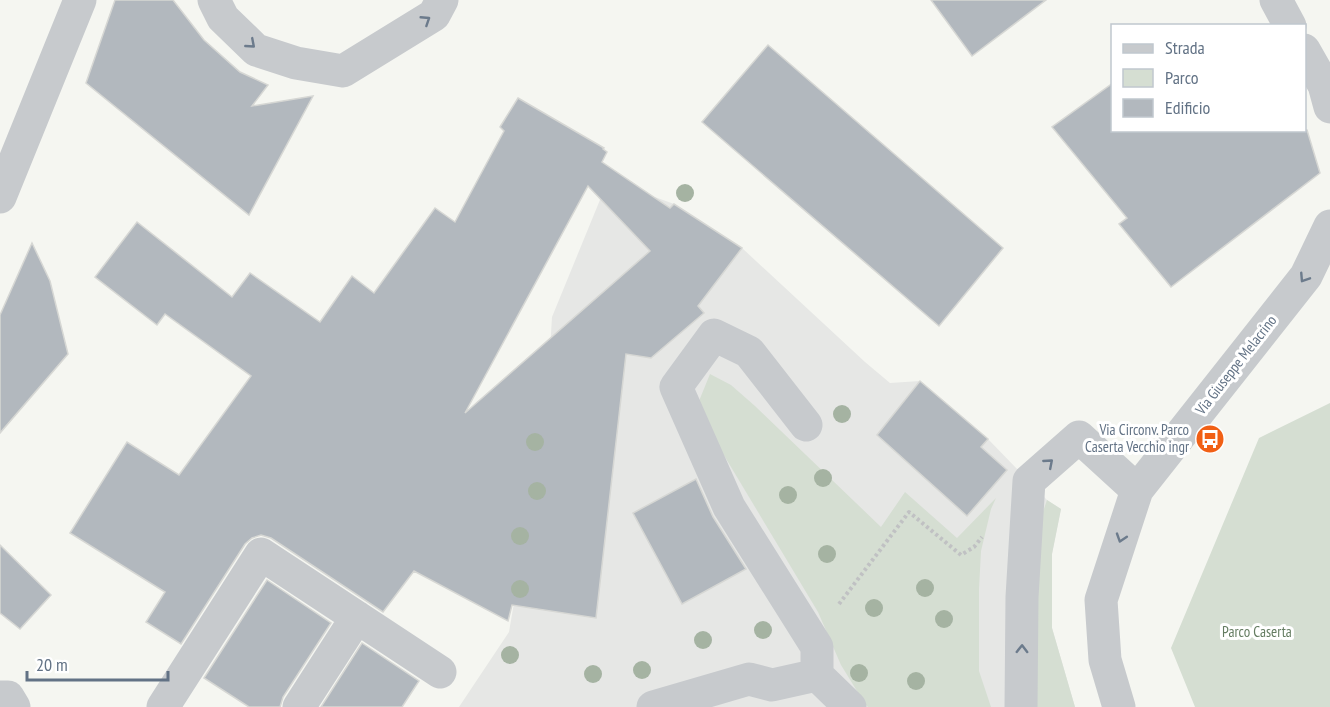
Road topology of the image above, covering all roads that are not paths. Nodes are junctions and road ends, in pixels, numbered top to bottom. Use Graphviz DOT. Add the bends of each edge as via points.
graph roads {
  1 [pos="80,0"];
  2 [pos="214,0"];
  3 [pos="442,0"];
  4 [pos="1276,0"];
  5 [pos="1289,24"];
  6 [pos="1306,53"];
  7 [pos="1330,106"];
  8 [pos="0,197"];
  9 [pos="1330,226"];
  10 [pos="806,425"];
  11 [pos="1137,490"];
  12 [pos="357,617"];
  13 [pos="440,672"];
  14 [pos="817,675"];
  15 [pos="0,697"];
  16 [pos="14,707"];
  17 [pos="164,707"];
  18 [pos="299,707"];
  19 [pos="653,707"];
  20 [pos="850,707"];
  21 [pos="1021,707"];
  22 [pos="1119,707"];
  1 -- 8 [label="street"];
  2 -- 3 [label="street, one-way" via="223,18 256,50 296,63 343,71 435,15"];
  4 -- 5 [label="street"];
  6 -- 7 [label="street" via="1324,85"];
  9 -- 11 [label="street, Via Giuseppe Melacrino, one-way" via="1306,276"];
  10 -- 14 [label="street" via="749,351 714,335 676,387 729,507 817,647"];
  21 -- 11 [label="street, one-way" via="1029,481 1079,436"];
  11 -- 22 [label="street, Via Giuseppe Melacrino, one-way" via="1101,600 1105,660"];
  12 -- 13 [label="street"];
  12 -- 17 [label="street" via="261,554"];
  12 -- 18 [label="street"];
  14 -- 19 [label="street" via="772,685 749,679"];
  14 -- 20 [label="street"];
  15 -- 16 [label="street" via="8,697"];
}
